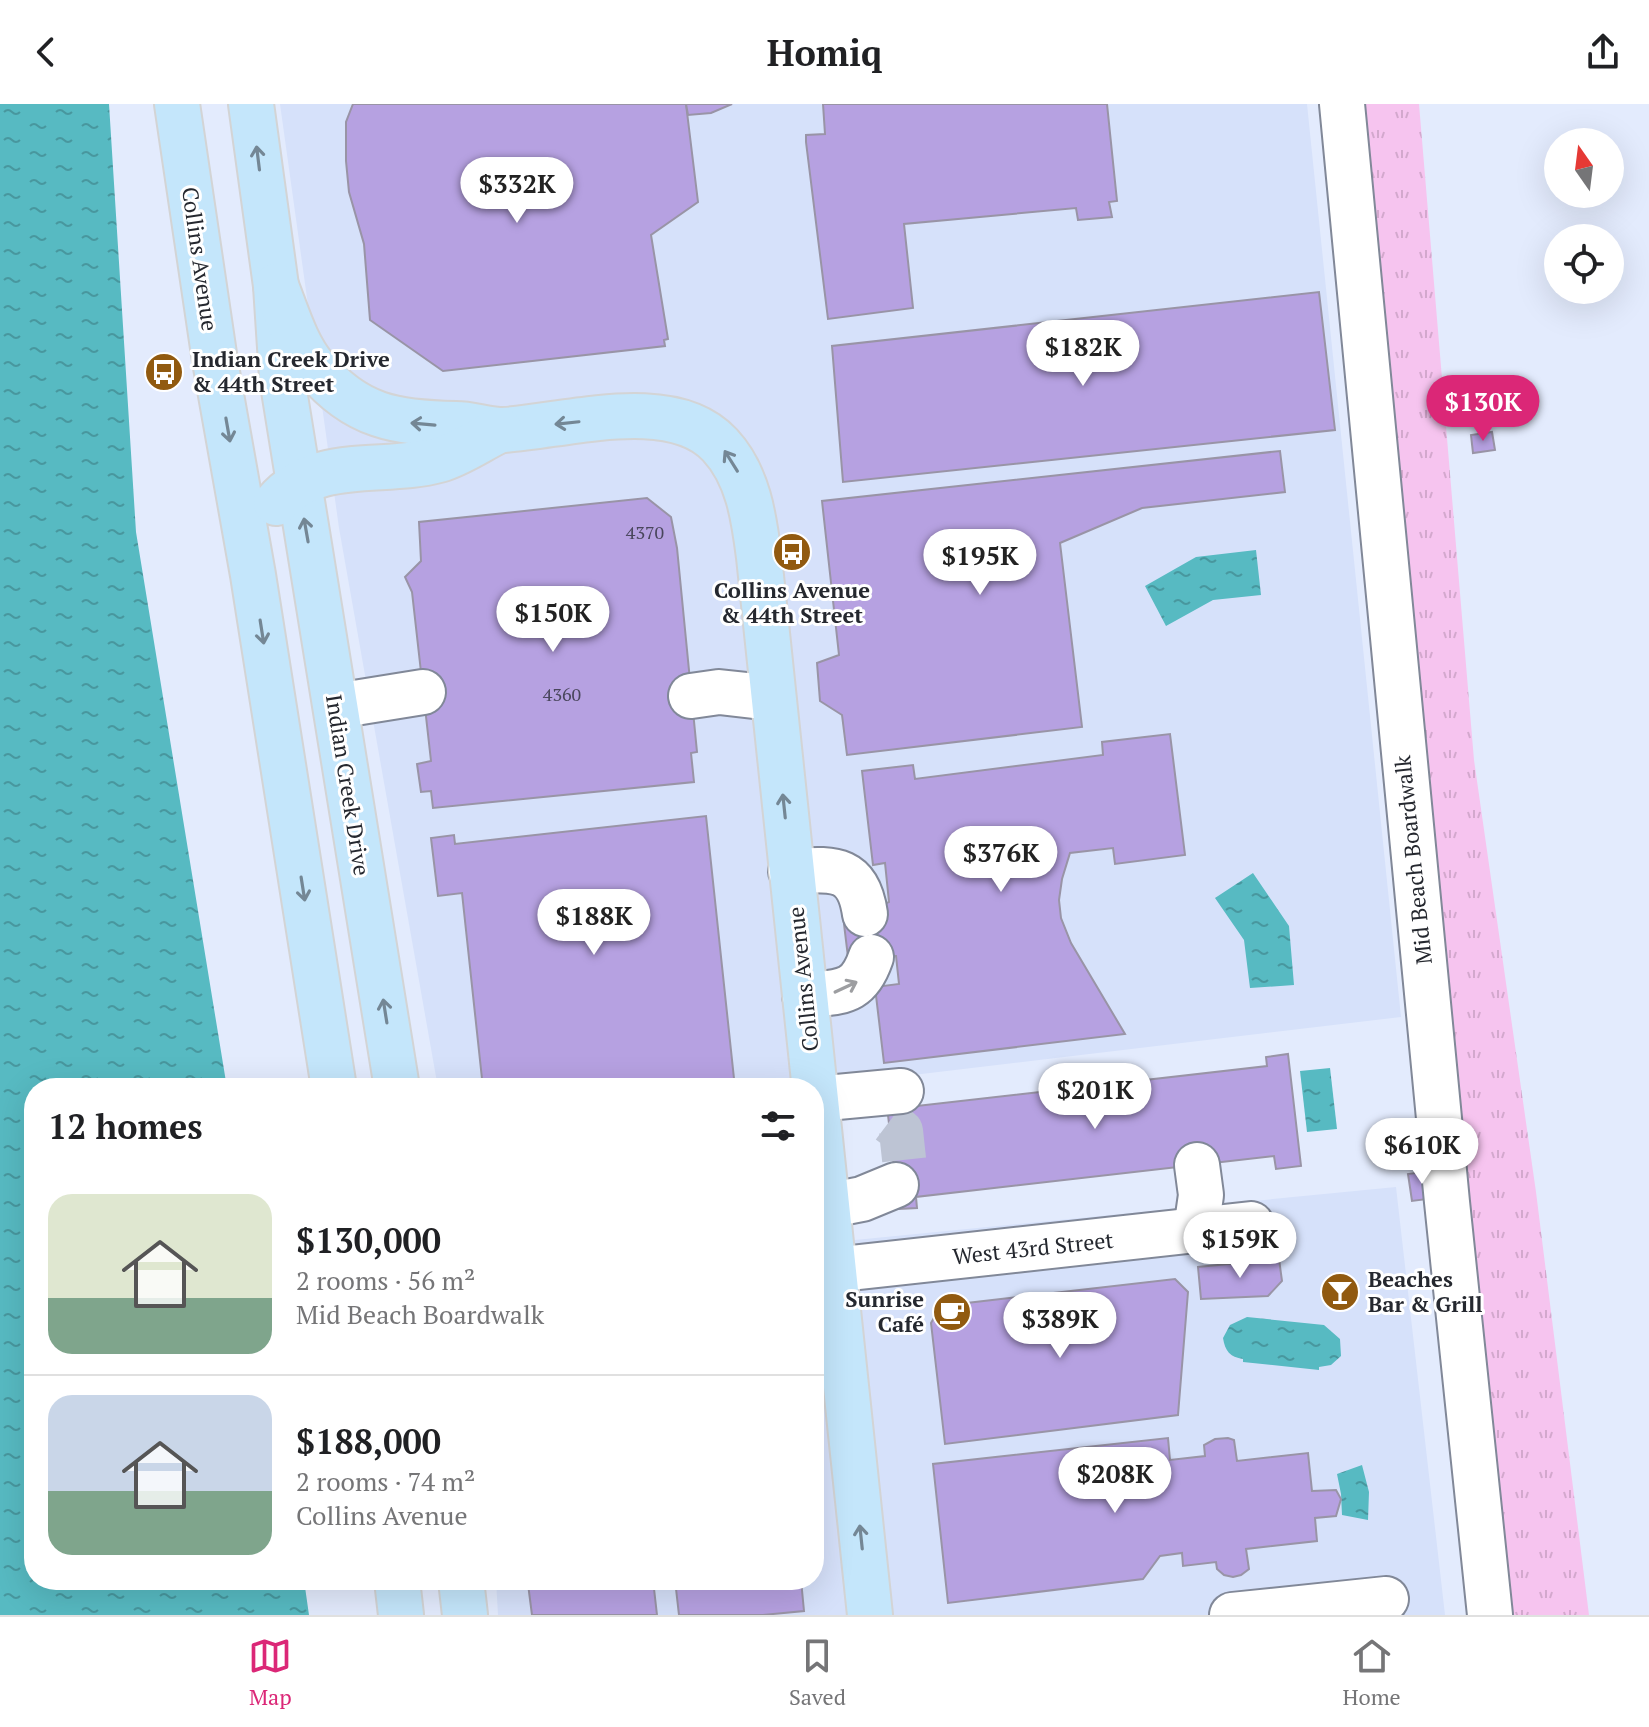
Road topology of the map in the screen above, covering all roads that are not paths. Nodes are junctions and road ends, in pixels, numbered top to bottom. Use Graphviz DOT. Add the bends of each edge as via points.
graph roads {
  1 [pos="177,104"];
  2 [pos="251,104"];
  3 [pos="1342,104"];
  4 [pos="276,286"];
  5 [pos="500,430"];
  6 [pos="298,483"];
  7 [pos="249,555"];
  8 [pos="423,692"];
  9 [pos="773,698"];
  10 [pos="336,706"];
  11 [pos="692,706"];
  12 [pos="791,871"];
  13 [pos="865,914"];
  14 [pos="871,957"];
  15 [pos="805,996"];
  16 [pos="332,1078"];
  17 [pos="395,1078"];
  18 [pos="813,1078"];
  19 [pos="824,1104"];
  20 [pos="895,1106"];
  21 [pos="1190,1166"];
  22 [pos="896,1185"];
  23 [pos="824,1186"];
  24 [pos="826,1206"];
  25 [pos="1251,1224"];
  26 [pos="1196,1230"];
  27 [pos="824,1249"];
  28 [pos="824,1271"];
  29 [pos="824,1278"];
  30 [pos="462,1590"];
  31 [pos="1386,1599"];
  32 [pos="465,1615"];
  33 [pos="870,1615"];
  34 [pos="1232,1615"];
  35 [pos="1490,1615"];
  1 -- 7 [label="main road, Collins Avenue, one-way"];
  4 -- 2 [label="main road, one-way"];
  3 -- 35 [label="street, Mid Beach Boardwalk"];
  5 -- 4 [label="main road, one-way" via="401,421 355,404 313,367"];
  4 -- 6 [label="main road" via="282,378"];
  5 -- 6 [label="main road" via="440,460 324,474"];
  9 -- 5 [label="main road, Collins Avenue, one-way" via="753,512 734,464 717,441 685,423 652,415"];
  6 -- 7 [label="main road" via="271,510"];
  10 -- 6 [label="main road, Indian Creek Drive, one-way"];
  7 -- 16 [label="main road, one-way"];
  8 -- 10 [label="street"];
  9 -- 11 [label="street" via="728,713"];
  12 -- 9 [label="main road, Collins Avenue, one-way"];
  17 -- 10 [label="main road, Indian Creek Drive, one-way"];
  12 -- 13 [label="street" via="844,873 863,897"];
  12 -- 15 [label="main road, Collins Avenue"];
  15 -- 14 [label="street, one-way" via="844,991 864,977"];
  15 -- 18 [label="main road, Collins Avenue"];
  19 -- 20 [label="street"];
  21 -- 26 [label="street" via="1201,1195"];
  22 -- 24 [label="street"];
  23 -- 24 [label="main road, Collins Avenue"];
  24 -- 27 [label="main road, Collins Avenue"];
  25 -- 26 [label="street, West 43rd Street"];
  26 -- 28 [label="street, West 43rd Street"];
  33 -- 29 [label="main road, Collins Avenue, one-way"];
  30 -- 32 [label="main road"];
  31 -- 34 [label="street"];
}
